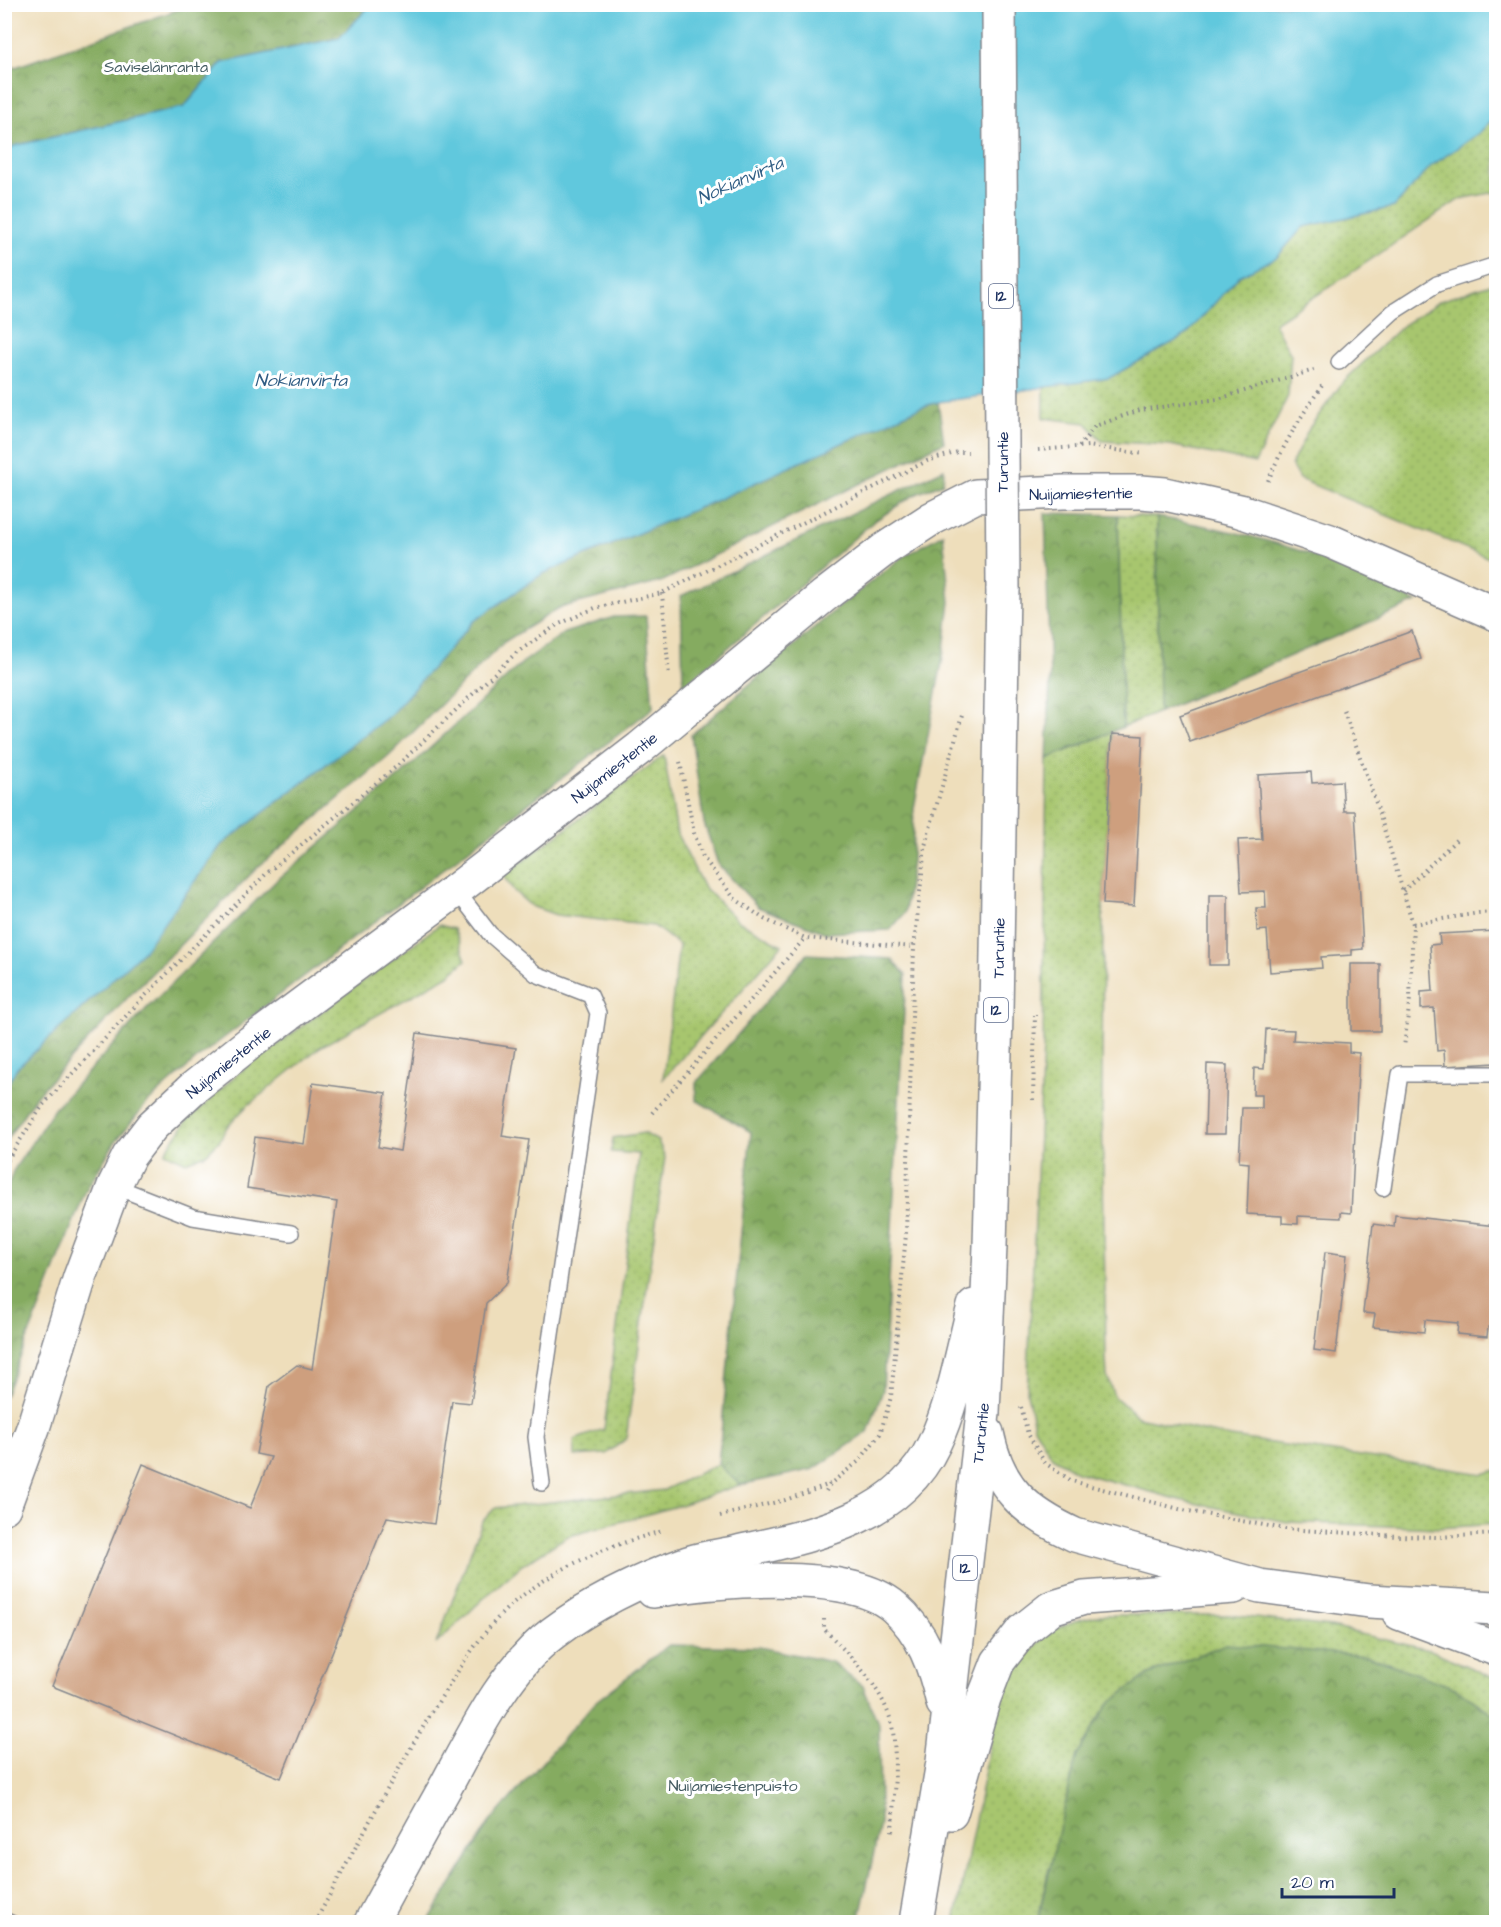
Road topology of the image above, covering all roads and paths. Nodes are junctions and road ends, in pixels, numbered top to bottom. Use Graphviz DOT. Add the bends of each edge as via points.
graph roads {
  1 [pos="999,4"];
  2 [pos="1497,265"];
  3 [pos="1339,362"];
  4 [pos="1078,447"];
  5 [pos="1268,481"];
  6 [pos="1497,614"];
  7 [pos="669,678"];
  8 [pos="965,705"];
  9 [pos="1344,711"];
  10 [pos="680,760"];
  11 [pos="1457,839"];
  12 [pos="456,890"];
  13 [pos="1403,891"];
  14 [pos="1497,912"];
  15 [pos="1413,924"];
  16 [pos="805,938"];
  17 [pos="914,947"];
  18 [pos="1035,1013"];
  19 [pos="1400,1074"];
  20 [pos="1497,1074"];
  21 [pos="1032,1107"];
  22 [pos="652,1113"];
  23 [pos="4,1165"];
  24 [pos="114,1186"];
  25 [pos="1383,1188"];
  26 [pos="291,1233"];
  27 [pos="990,1246"];
  28 [pos="1019,1397"];
  29 [pos="983,1413"];
  30 [pos="542,1483"];
  31 [pos="4,1507"];
  32 [pos="823,1531"];
  33 [pos="1497,1533"];
  34 [pos="826,1583"];
  35 [pos="1260,1586"];
  36 [pos="601,1600"];
  37 [pos="1369,1602"];
  38 [pos="1497,1608"];
  39 [pos="1497,1649"];
  40 [pos="947,1723"];
  41 [pos="892,1839"];
  42 [pos="919,1909"];
  43 [pos="371,1923"];
  1 -- 27 [label="main road, Turuntie / 12, bridge" via="1003,588"];
  2 -- 3 [label="lane" via="1437,284 1393,312"];
  3 -- 4 [label="path" via="1218,399 1140,410 1095,426"];
  3 -- 5 [label="path" via="1301,415"];
  6 -- 12 [label="main road, Nuijamiestentie" via="1330,541 1240,511 1165,494 976,496 885,549 640,748"];
  7 -- 23 [label="path" via="662,593 595,608 556,625 516,653 398,766 267,873 43,1105"];
  8 -- 17 [label="path" via="925,846"];
  9 -- 13 [label="path"];
  10 -- 16 [label="path" via="694,833 703,857 734,898 764,919"];
  11 -- 13 [label="path"];
  12 -- 24 [label="main road, Nuijamiestentie" via="193,1088 152,1126 129,1156"];
  12 -- 30 [label="lane" via="490,934 536,974 590,995 598,1013 536,1437"];
  13 -- 15 [label="path"];
  14 -- 15 [label="path"];
  15 -- 19 [label="path" via="1410,999"];
  16 -- 17 [label="path"];
  16 -- 22 [label="path"];
  17 -- 32 [label="path" via="906,1234 891,1397 880,1434 859,1461 830,1484 820,1503"];
  18 -- 21 [label="path"];
  19 -- 20 [label="lane"];
  19 -- 25 [label="lane"];
  24 -- 26 [label="lane" via="193,1217"];
  24 -- 31 [label="main road, Nuijamiestentie"];
  27 -- 29 [label="main road, Turuntie / 12"];
  27 -- 32 [label="main road" via="948,1405 933,1445 910,1479 885,1502 855,1520"];
  28 -- 33 [label="path" via="1028,1434 1045,1463 1072,1480 1183,1510 1286,1529 1438,1537"];
  29 -- 35 [label="main road" via="1000,1476 1048,1522 1075,1535"];
  29 -- 40 [label="main road, Turuntie / 12"];
  32 -- 36 [label="main road" via="690,1563"];
  34 -- 36 [label="main road" via="709,1583"];
  34 -- 40 [label="main road" via="867,1592 892,1605 911,1624 929,1654"];
  34 -- 41 [label="path" via="824,1629 860,1666 890,1719 894,1753"];
  35 -- 37 [label="main road"];
  35 -- 42 [label="main road" via="1084,1598 1052,1608 1022,1631 998,1662 984,1698 957,1796"];
  36 -- 43 [label="main road" via="551,1634 510,1676"];
  37 -- 38 [label="main road"];
  37 -- 39 [label="main road"];
  40 -- 42 [label="main road, Turuntie / 12"];
}
